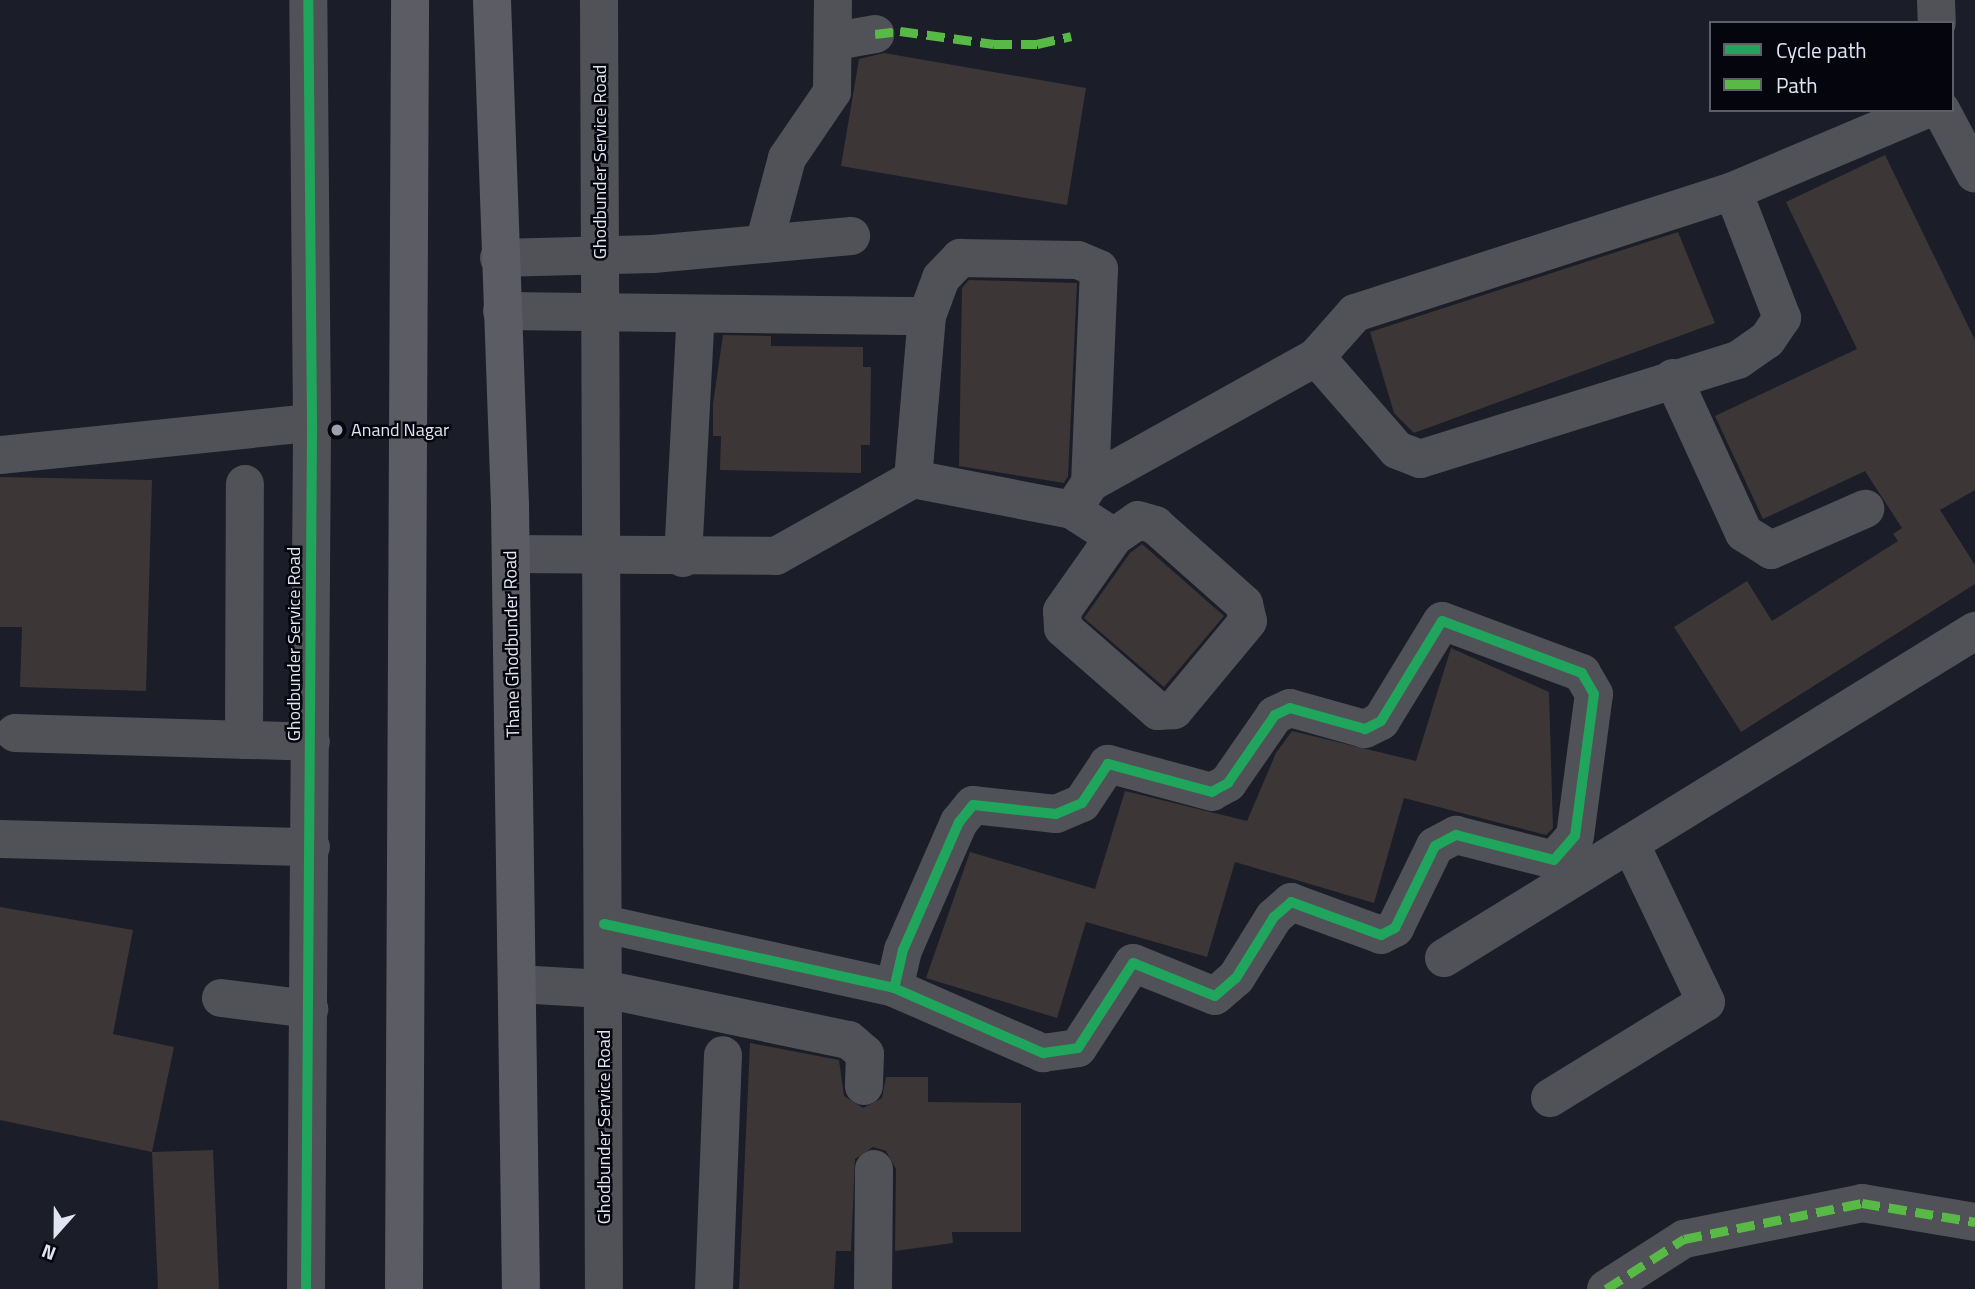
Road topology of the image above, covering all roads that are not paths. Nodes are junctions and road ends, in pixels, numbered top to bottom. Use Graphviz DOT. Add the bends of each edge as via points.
graph roads {
  1 [pos="308,0"];
  2 [pos="410,0"];
  3 [pos="492,0"];
  4 [pos="598,0"];
  5 [pos="607,0"];
  6 [pos="833,0"];
  7 [pos="1936,0"];
  8 [pos="1937,21"];
  9 [pos="876,34"];
  10 [pos="836,41"];
  11 [pos="1920,112"];
  12 [pos="1942,112"];
  13 [pos="1975,174"];
  14 [pos="1733,191"];
  15 [pos="851,236"];
  16 [pos="764,244"];
  17 [pos="600,253"];
  18 [pos="499,258"];
  19 [pos="502,311"];
  20 [pos="603,312"];
  21 [pos="696,314"];
  22 [pos="927,316"];
  23 [pos="1316,357"];
  24 [pos="1673,378"];
  25 [pos="312,424"];
  26 [pos="0,455"];
  27 [pos="913,479"];
  28 [pos="245,484"];
  29 [pos="1081,497"];
  30 [pos="1865,509"];
  31 [pos="1114,537"];
  32 [pos="510,554"];
  33 [pos="605,555"];
  34 [pos="683,558"];
  35 [pos="1975,631"];
  36 [pos="15,733"];
  37 [pos="244,740"];
  38 [pos="311,742"];
  39 [pos="0,839"];
  40 [pos="1630,844"];
  41 [pos="311,846"];
  42 [pos="604,924"];
  43 [pos="1444,958"];
  44 [pos="517,984"];
  45 [pos="604,989"];
  46 [pos="894,989"];
  47 [pos="221,998"];
  48 [pos="309,1009"];
  49 [pos="723,1055"];
  50 [pos="864,1086"];
  51 [pos="1550,1098"];
  52 [pos="874,1169"];
  53 [pos="1975,1222"];
  54 [pos="306,1289"];
  55 [pos="404,1289"];
  56 [pos="521,1289"];
  57 [pos="604,1289"];
  58 [pos="714,1289"];
  59 [pos="873,1289"];
  60 [pos="1606,1289"];
  1 -- 25 [label="street, Ghodbunder Service Road"];
  2 -- 55 [label="main road"];
  3 -- 18 [label="main road, Thane Ghodbunder Road"];
  4 -- 5 [label="street"];
  4 -- 17 [label="street, Ghodbunder Service Road"];
  6 -- 10 [label="street"];
  7 -- 8 [label="street"];
  9 -- 10 [label="street"];
  10 -- 16 [label="street" via="832,92 787,158"];
  11 -- 14 [label="street"];
  12 -- 13 [label="street"];
  14 -- 23 [label="street" via="1356,313"];
  14 -- 24 [label="street" via="1782,318 1767,340 1738,360"];
  15 -- 16 [label="street"];
  16 -- 17 [label="street"];
  17 -- 18 [label="street"];
  17 -- 20 [label="street, Ghodbunder Service Road"];
  18 -- 19 [label="main road, Thane Ghodbunder Road"];
  19 -- 20 [label="street"];
  19 -- 32 [label="main road, Thane Ghodbunder Road"];
  20 -- 21 [label="street"];
  20 -- 33 [label="street, Ghodbunder Service Road"];
  21 -- 22 [label="street"];
  21 -- 34 [label="street"];
  22 -- 27 [label="street"];
  22 -- 29 [label="street" via="941,278 960,258 1078,260 1099,269"];
  23 -- 24 [label="street" via="1397,450 1420,459"];
  23 -- 29 [label="street"];
  24 -- 30 [label="street" via="1744,533 1770,550"];
  25 -- 26 [label="street"];
  25 -- 38 [label="street, Ghodbunder Service Road"];
  27 -- 29 [label="street"];
  27 -- 34 [label="street" via="776,556"];
  28 -- 37 [label="street"];
  29 -- 31 [label="street"];
  31 -- 31 [label="street" via="1138,520 1155,525 1244,604 1248,621 1174,710 1158,711 1063,628 1062,611"];
  32 -- 33 [label="street"];
  32 -- 44 [label="main road, Thane Ghodbunder Road"];
  33 -- 34 [label="street"];
  33 -- 42 [label="street, Ghodbunder Service Road"];
  35 -- 40 [label="street"];
  36 -- 37 [label="street"];
  37 -- 38 [label="street"];
  38 -- 41 [label="street, Ghodbunder Service Road"];
  39 -- 41 [label="street"];
  40 -- 43 [label="street"];
  40 -- 51 [label="street" via="1706,1002"];
  41 -- 48 [label="street, Ghodbunder Service Road"];
  42 -- 45 [label="street, Ghodbunder Service Road"];
  42 -- 46 [label="street"];
  44 -- 45 [label="street"];
  44 -- 56 [label="main road, Thane Ghodbunder Road"];
  45 -- 50 [label="street" via="849,1040 865,1054"];
  45 -- 57 [label="street, Ghodbunder Service Road"];
  46 -- 46 [label="street" via="1044,1053 1079,1048 1133,963 1215,996 1236,978 1274,918 1291,902 1381,935 1395,928 1435,846 1456,835 1554,860 1576,836 1594,694 1582,673 1442,621 1430,632 1381,721 1365,729 1290,708 1228,783 1212,792 1108,764 1082,803 1056,814 973,805 959,822 903,950"];
  47 -- 48 [label="street"];
  48 -- 54 [label="street, Ghodbunder Service Road"];
  49 -- 58 [label="street"];
  52 -- 59 [label="street"];
  53 -- 60 [label="street" via="1862,1203 1685,1239"];
}
